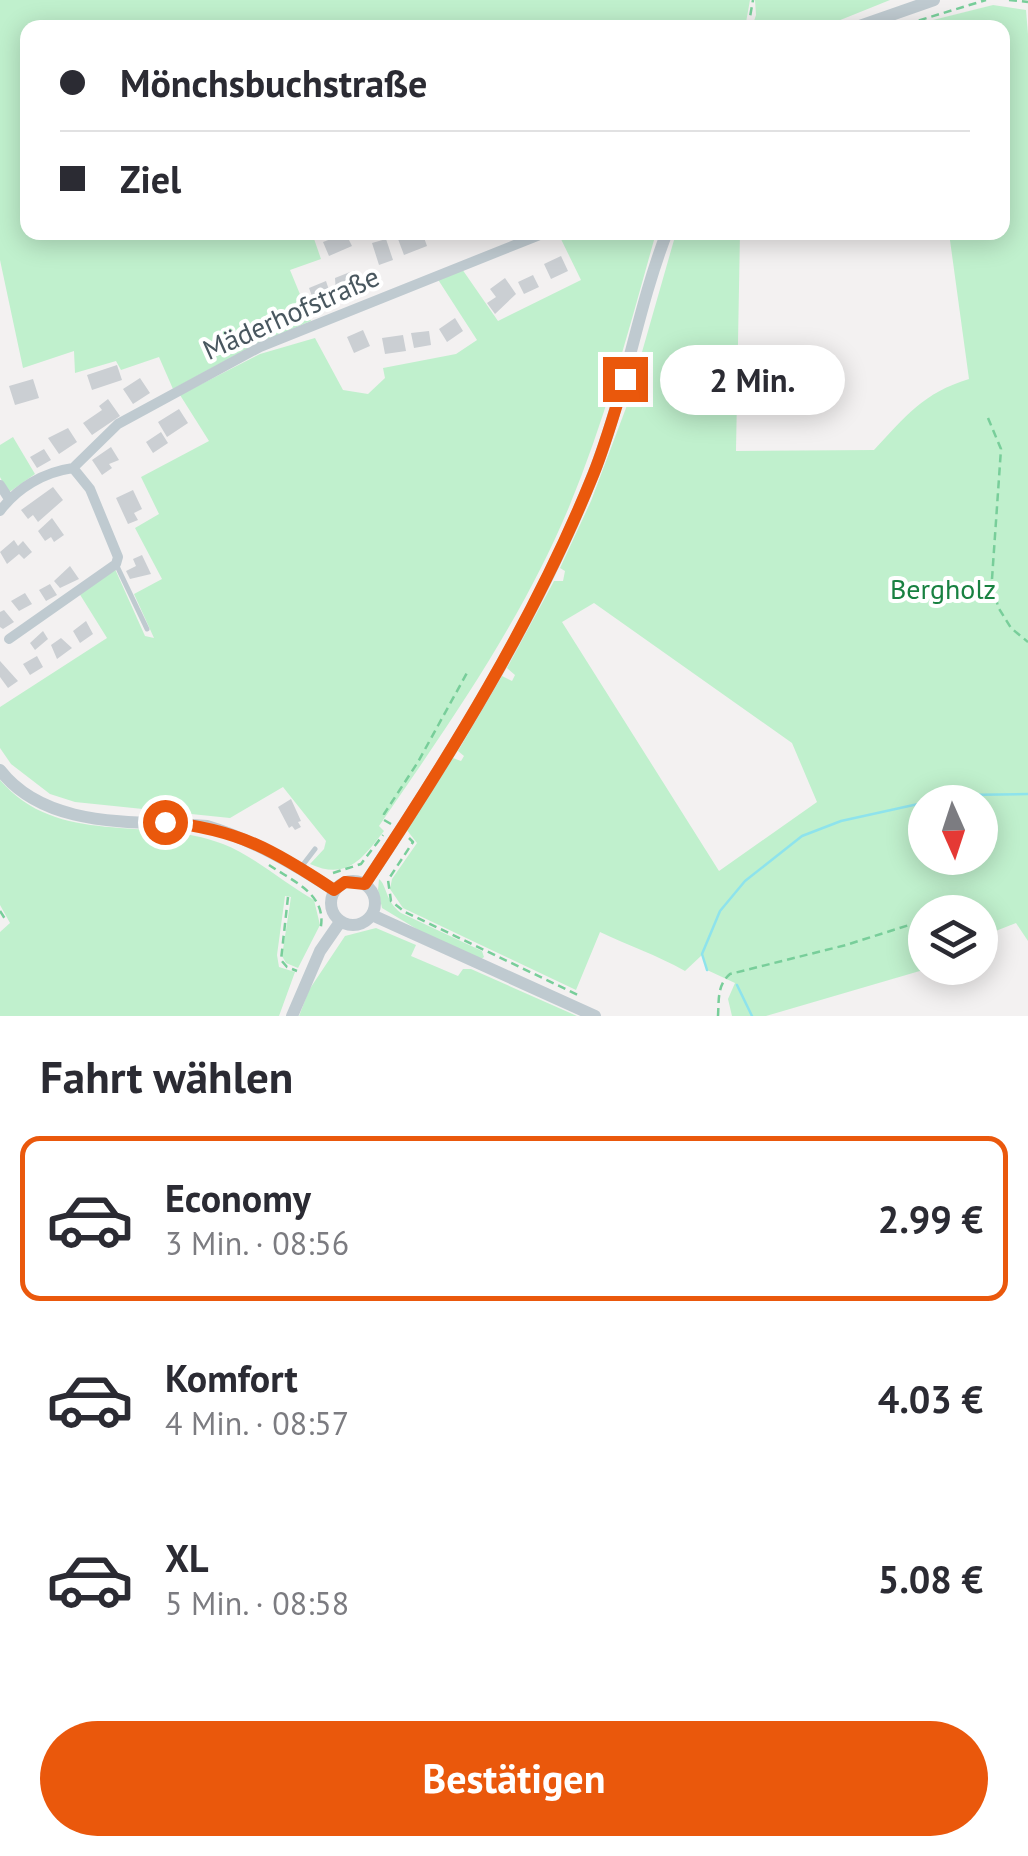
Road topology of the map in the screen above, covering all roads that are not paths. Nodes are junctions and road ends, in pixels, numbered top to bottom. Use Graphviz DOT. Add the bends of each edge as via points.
graph roads {
  1 [pos="934,0"];
  2 [pos="877,20"];
  3 [pos="526,240"];
  4 [pos="666,240"];
  5 [pos="73,468"];
  6 [pos="0,486"];
  7 [pos="9,499"];
  8 [pos="0,511"];
  9 [pos="116,564"];
  10 [pos="147,628"];
  11 [pos="10,639"];
  12 [pos="0,770"];
  13 [pos="314,848"];
  14 [pos="300,868"];
  15 [pos="365,884"];
  16 [pos="334,890"];
  17 [pos="372,915"];
  18 [pos="340,922"];
  19 [pos="292,1016"];
  20 [pos="595,1016"];
  1 -- 2 [label="street"];
  3 -- 5 [label="street, Mäderhofstraße" via="260,347 118,424"];
  4 -- 15 [label="street" via="604,444 565,540 473,710 395,826"];
  5 -- 7 [label="street" via="36,480"];
  5 -- 9 [label="street" via="90,489"];
  6 -- 7 [label="street"];
  7 -- 8 [label="street"];
  9 -- 10 [label="lane"];
  9 -- 11 [label="street"];
  12 -- 14 [label="street" via="42,804 70,814 207,826"];
  13 -- 14 [label="lane"];
  14 -- 16 [label="street"];
  15 -- 16 [label="street" via="345,882"];
  15 -- 17 [label="street" via="374,895"];
  16 -- 18 [label="street" via="332,911"];
  17 -- 18 [label="street" via="354,925"];
  17 -- 20 [label="street"];
  18 -- 19 [label="street"];
}
